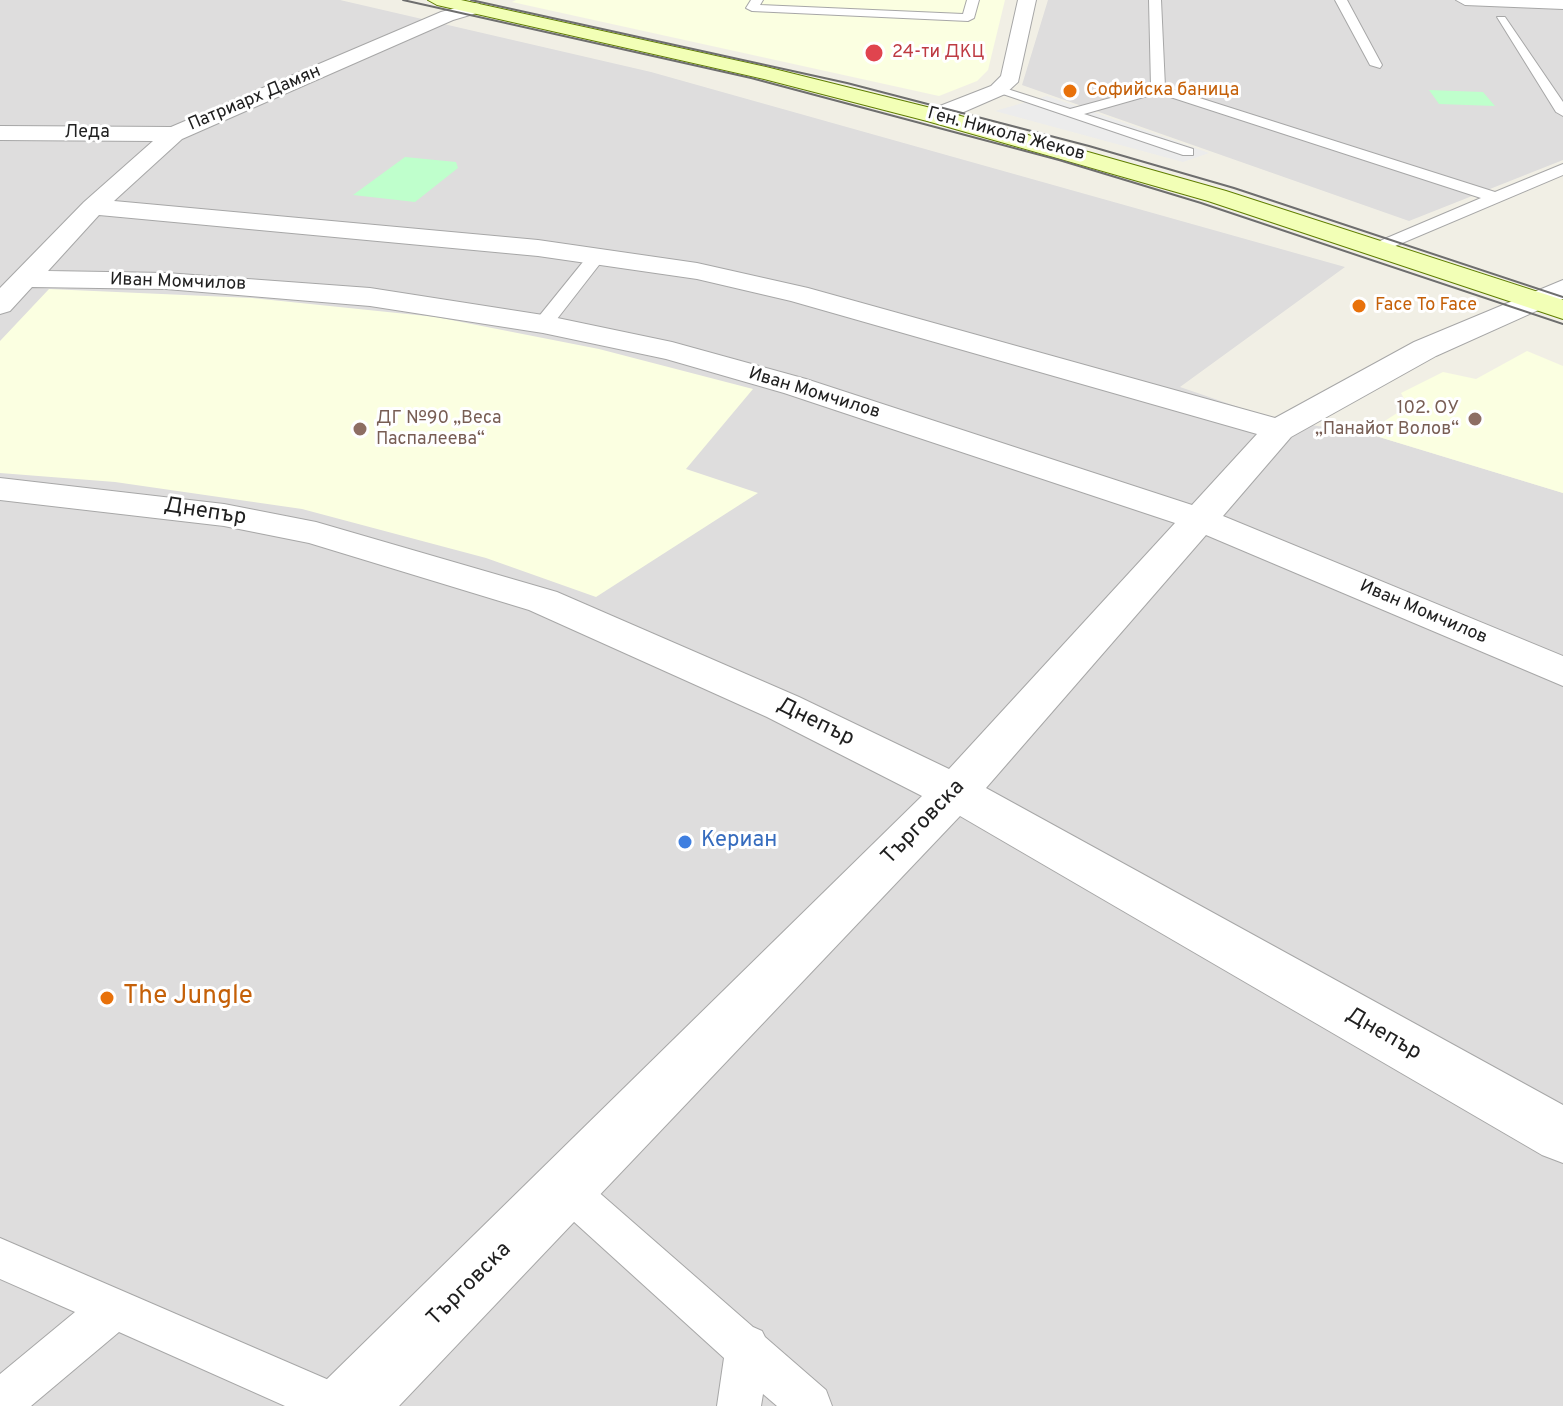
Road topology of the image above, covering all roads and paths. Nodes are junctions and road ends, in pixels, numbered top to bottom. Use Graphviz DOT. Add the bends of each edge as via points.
graph roads {
  1 [pos="437,0"];
  2 [pos="757,0"];
  3 [pos="973,0"];
  4 [pos="1027,0"];
  5 [pos="1155,0"];
  6 [pos="1341,0"];
  7 [pos="1465,0"];
  8 [pos="1563,4"];
  9 [pos="474,8"];
  10 [pos="1501,19"];
  11 [pos="1376,65"];
  12 [pos="1158,89"];
  13 [pos="998,90"];
  14 [pos="1563,112"];
  15 [pos="1071,113"];
  16 [pos="935,116"];
  17 [pos="0,133"];
  18 [pos="174,134"];
  19 [pos="1188,152"];
  20 [pos="1563,169"];
  21 [pos="1494,197"];
  22 [pos="93,207"];
  23 [pos="1381,247"];
  24 [pos="597,256"];
  25 [pos="27,279"];
  26 [pos="1554,300"];
  27 [pos="0,305"];
  28 [pos="543,324"];
  29 [pos="1279,430"];
  30 [pos="0,489"];
  31 [pos="1199,519"];
  32 [pos="1563,672"];
  33 [pos="955,792"];
  34 [pos="1563,1136"];
  35 [pos="565,1188"];
  36 [pos="0,1258"];
  37 [pos="115,1307"];
  38 [pos="747,1346"];
  39 [pos="0,1403"];
  40 [pos="336,1406"];
  41 [pos="350,1406"];
  42 [pos="739,1406"];
  43 [pos="810,1406"];
  1 -- 9 [label="street, Ген. Никола Жеков"];
  2 -- 3 [label="lane" via="752,8 968,18"];
  4 -- 13 [label="street" via="1011,78"];
  5 -- 12 [label="lane"];
  6 -- 11 [label="lane"];
  7 -- 8 [label="street"];
  9 -- 16 [label="street, Ген. Никола Жеков"];
  9 -- 18 [label="street, Патриарх Дамян"];
  10 -- 14 [label="lane"];
  12 -- 15 [label="lane"];
  12 -- 21 [label="lane"];
  13 -- 15 [label="lane"];
  13 -- 16 [label="street"];
  15 -- 19 [label="lane"];
  16 -- 23 [label="street, Ген. Никола Жеков"];
  17 -- 18 [label="street, Леда"];
  18 -- 22 [label="street, Патриарх Дамян"];
  20 -- 21 [label="lane"];
  21 -- 23 [label="lane"];
  22 -- 24 [label="street"];
  22 -- 25 [label="street, Патриарх Дамян"];
  23 -- 26 [label="street, Ген. Никола Жеков"];
  24 -- 28 [label="lane"];
  24 -- 29 [label="street" via="798,294"];
  25 -- 27 [label="street, Патриарх Дамян"];
  25 -- 28 [label="street, Иван Момчилов" via="273,288"];
  26 -- 29 [label="street, Търговска" via="1425,349"];
  28 -- 31 [label="street, Иван Момчилов" via="672,351 795,386"];
  29 -- 31 [label="street, Търговска"];
  30 -- 33 [label="street, Днепър" via="224,515 430,564 570,612 783,707"];
  31 -- 32 [label="street, Иван Момчилов"];
  31 -- 33 [label="street, Търговска"];
  33 -- 34 [label="street, Днепър"];
  33 -- 35 [label="street, Търговска"];
  35 -- 38 [label="lane"];
  35 -- 41 [label="street, Търговска"];
  36 -- 37 [label="lane"];
  37 -- 39 [label="lane"];
  37 -- 40 [label="lane"];
  38 -- 42 [label="lane"];
  38 -- 43 [label="lane"];
}
